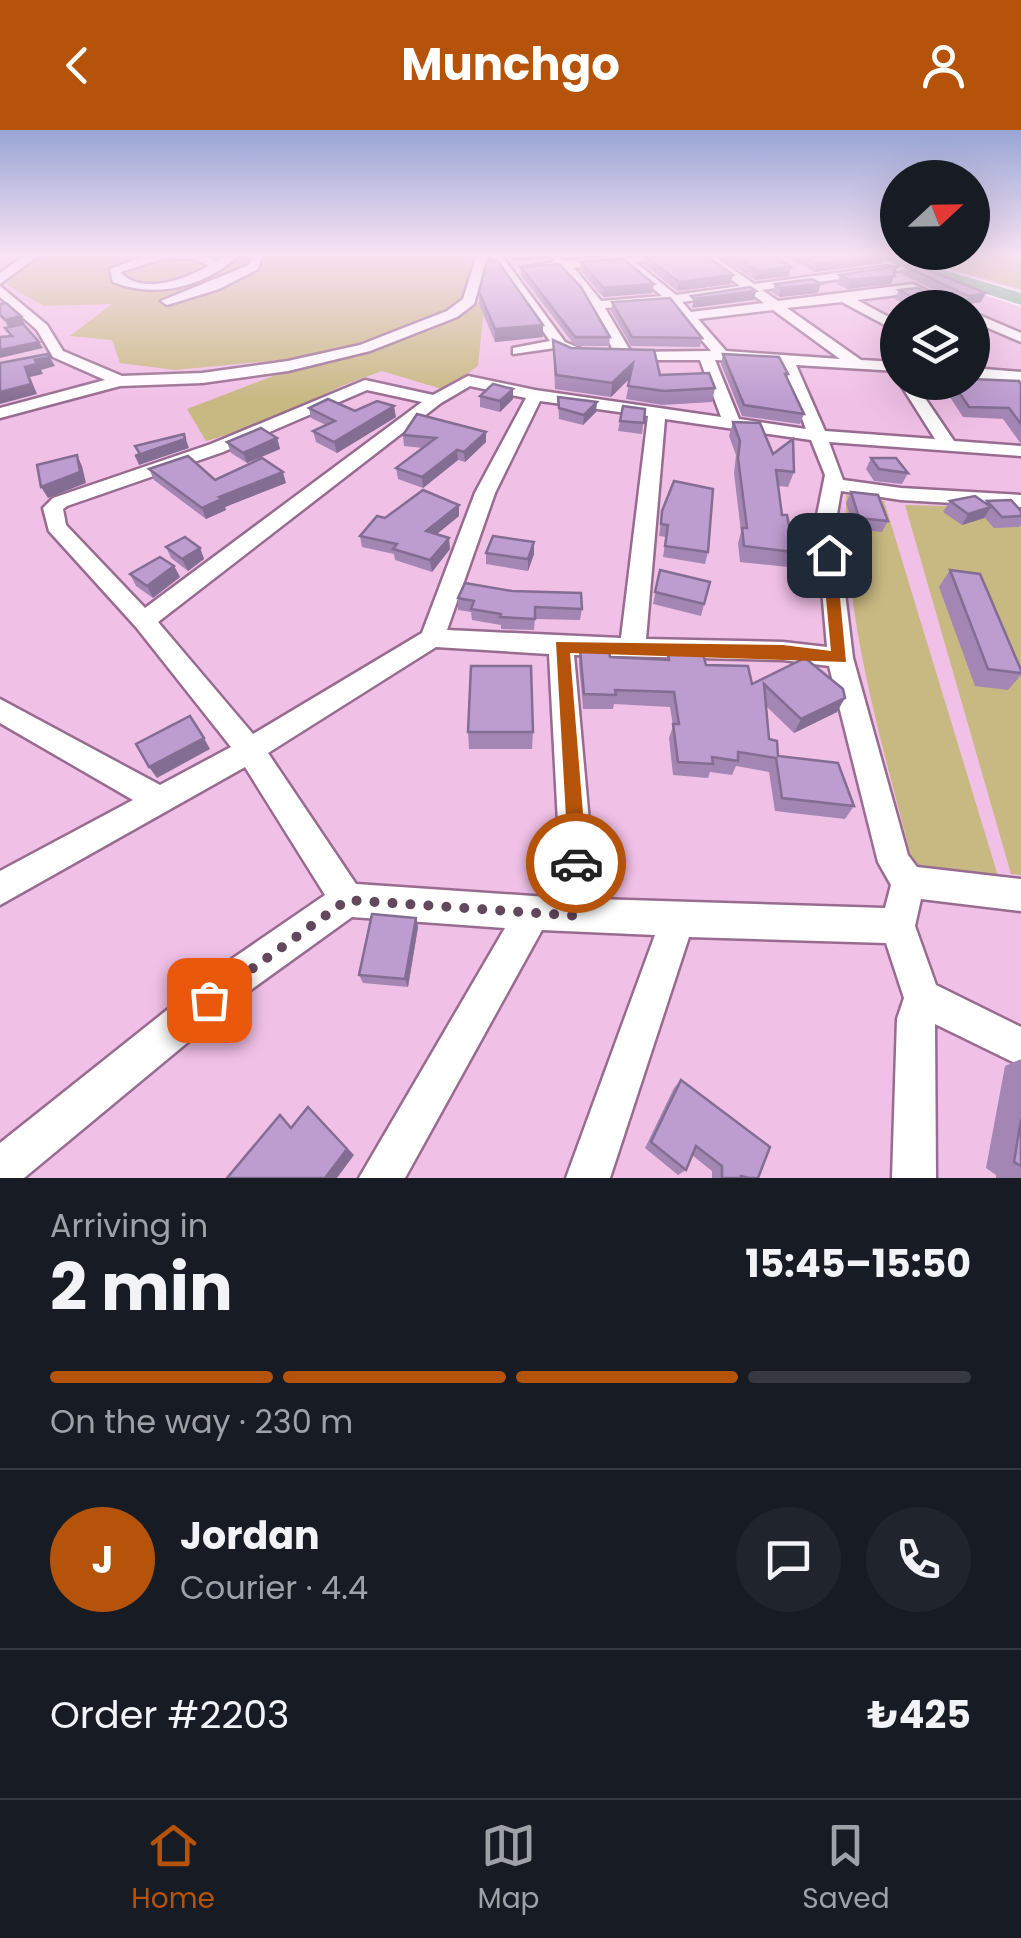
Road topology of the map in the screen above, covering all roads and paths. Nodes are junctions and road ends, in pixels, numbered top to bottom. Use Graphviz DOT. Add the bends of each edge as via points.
graph roads {
  1 [pos="18,304"];
  2 [pos="465,304"];
  3 [pos="531,304"];
  4 [pos="619,304"];
  5 [pos="678,304"];
  6 [pos="774,304"];
  7 [pos="795,304"];
  8 [pos="855,304"];
  9 [pos="596,306"];
  10 [pos="777,306"];
  11 [pos="688,316"];
  12 [pos="880,318"];
  13 [pos="990,326"];
  14 [pos="1021,338"];
  15 [pos="556,344"];
  16 [pos="518,350"];
  17 [pos="58,354"];
  18 [pos="714,355"];
  19 [pos="626,357"];
  20 [pos="39,358"];
  21 [pos="787,360"];
  22 [pos="857,364"];
  23 [pos="880,366"];
  24 [pos="990,374"];
  25 [pos="1021,377"];
  26 [pos="120,381"];
  27 [pos="535,395"];
  28 [pos="435,400"];
  29 [pos="918,400"];
  30 [pos="656,412"];
  31 [pos="0,413"];
  32 [pos="732,424"];
  33 [pos="821,436"];
  34 [pos="948,446"];
  35 [pos="1021,451"];
  36 [pos="834,484"];
  37 [pos="1021,502"];
  38 [pos="144,621"];
  39 [pos="432,638"];
  40 [pos="562,646"];
  41 [pos="634,646"];
  42 [pos="840,658"];
  43 [pos="0,710"];
  44 [pos="250,750"];
  45 [pos="160,800"];
  46 [pos="908,882"];
  47 [pos="0,889"];
  48 [pos="1021,895"];
  49 [pos="347,900"];
  50 [pos="534,911"];
  51 [pos="580,916"];
  52 [pos="678,918"];
  53 [pos="898,926"];
  54 [pos="922,998"];
  55 [pos="1021,1047"];
  56 [pos="0,1170"];
  57 [pos="382,1178"];
  58 [pos="588,1178"];
  59 [pos="914,1178"];
  1 -- 17 [label="street"];
  2 -- 26 [label="street" via="365,348 288,366"];
  3 -- 15 [label="street"];
  4 -- 9 [label="street"];
  5 -- 11 [label="street"];
  6 -- 10 [label="street"];
  7 -- 10 [label="street"];
  8 -- 12 [label="street"];
  9 -- 19 [label="street"];
  10 -- 11 [label="street"];
  10 -- 22 [label="street"];
  11 -- 18 [label="street"];
  13 -- 14 [label="street"];
  15 -- 16 [label="street"];
  15 -- 19 [label="street" via="570,354"];
  17 -- 20 [label="street"];
  17 -- 26 [label="street"];
  18 -- 19 [label="street"];
  18 -- 21 [label="street"];
  18 -- 32 [label="street"];
  21 -- 22 [label="street"];
  21 -- 33 [label="street"];
  22 -- 23 [label="street"];
  24 -- 25 [label="street"];
  26 -- 31 [label="street"];
  27 -- 28 [label="street" via="468,382"];
  27 -- 30 [label="street"];
  27 -- 39 [label="street" via="485,493"];
  28 -- 38 [label="street"];
  28 -- 38 [label="street" via="365,385 217,448 60,502 53,508 56,527"];
  29 -- 34 [label="street"];
  30 -- 32 [label="street"];
  30 -- 41 [label="street"];
  32 -- 33 [label="street"];
  33 -- 34 [label="street"];
  33 -- 36 [label="street"];
  34 -- 35 [label="street"];
  36 -- 37 [label="street"];
  36 -- 42 [label="street" via="826,520"];
  38 -- 44 [label="street"];
  39 -- 40 [label="street"];
  39 -- 44 [label="street"];
  40 -- 41 [label="street"];
  40 -- 51 [label="street"];
  41 -- 42 [label="street"];
  42 -- 46 [label="street" via="894,862"];
  43 -- 45 [label="street"];
  44 -- 45 [label="street"];
  44 -- 49 [label="street"];
  45 -- 47 [label="street"];
  46 -- 48 [label="street"];
  46 -- 53 [label="street"];
  49 -- 50 [label="street"];
  49 -- 56 [label="street" via="239,976"];
  50 -- 51 [label="street"];
  50 -- 57 [label="street"];
  51 -- 52 [label="street"];
  52 -- 53 [label="street"];
  52 -- 58 [label="street"];
  53 -- 54 [label="street"];
  54 -- 55 [label="street"];
  54 -- 59 [label="street" via="916,1019"];
}
